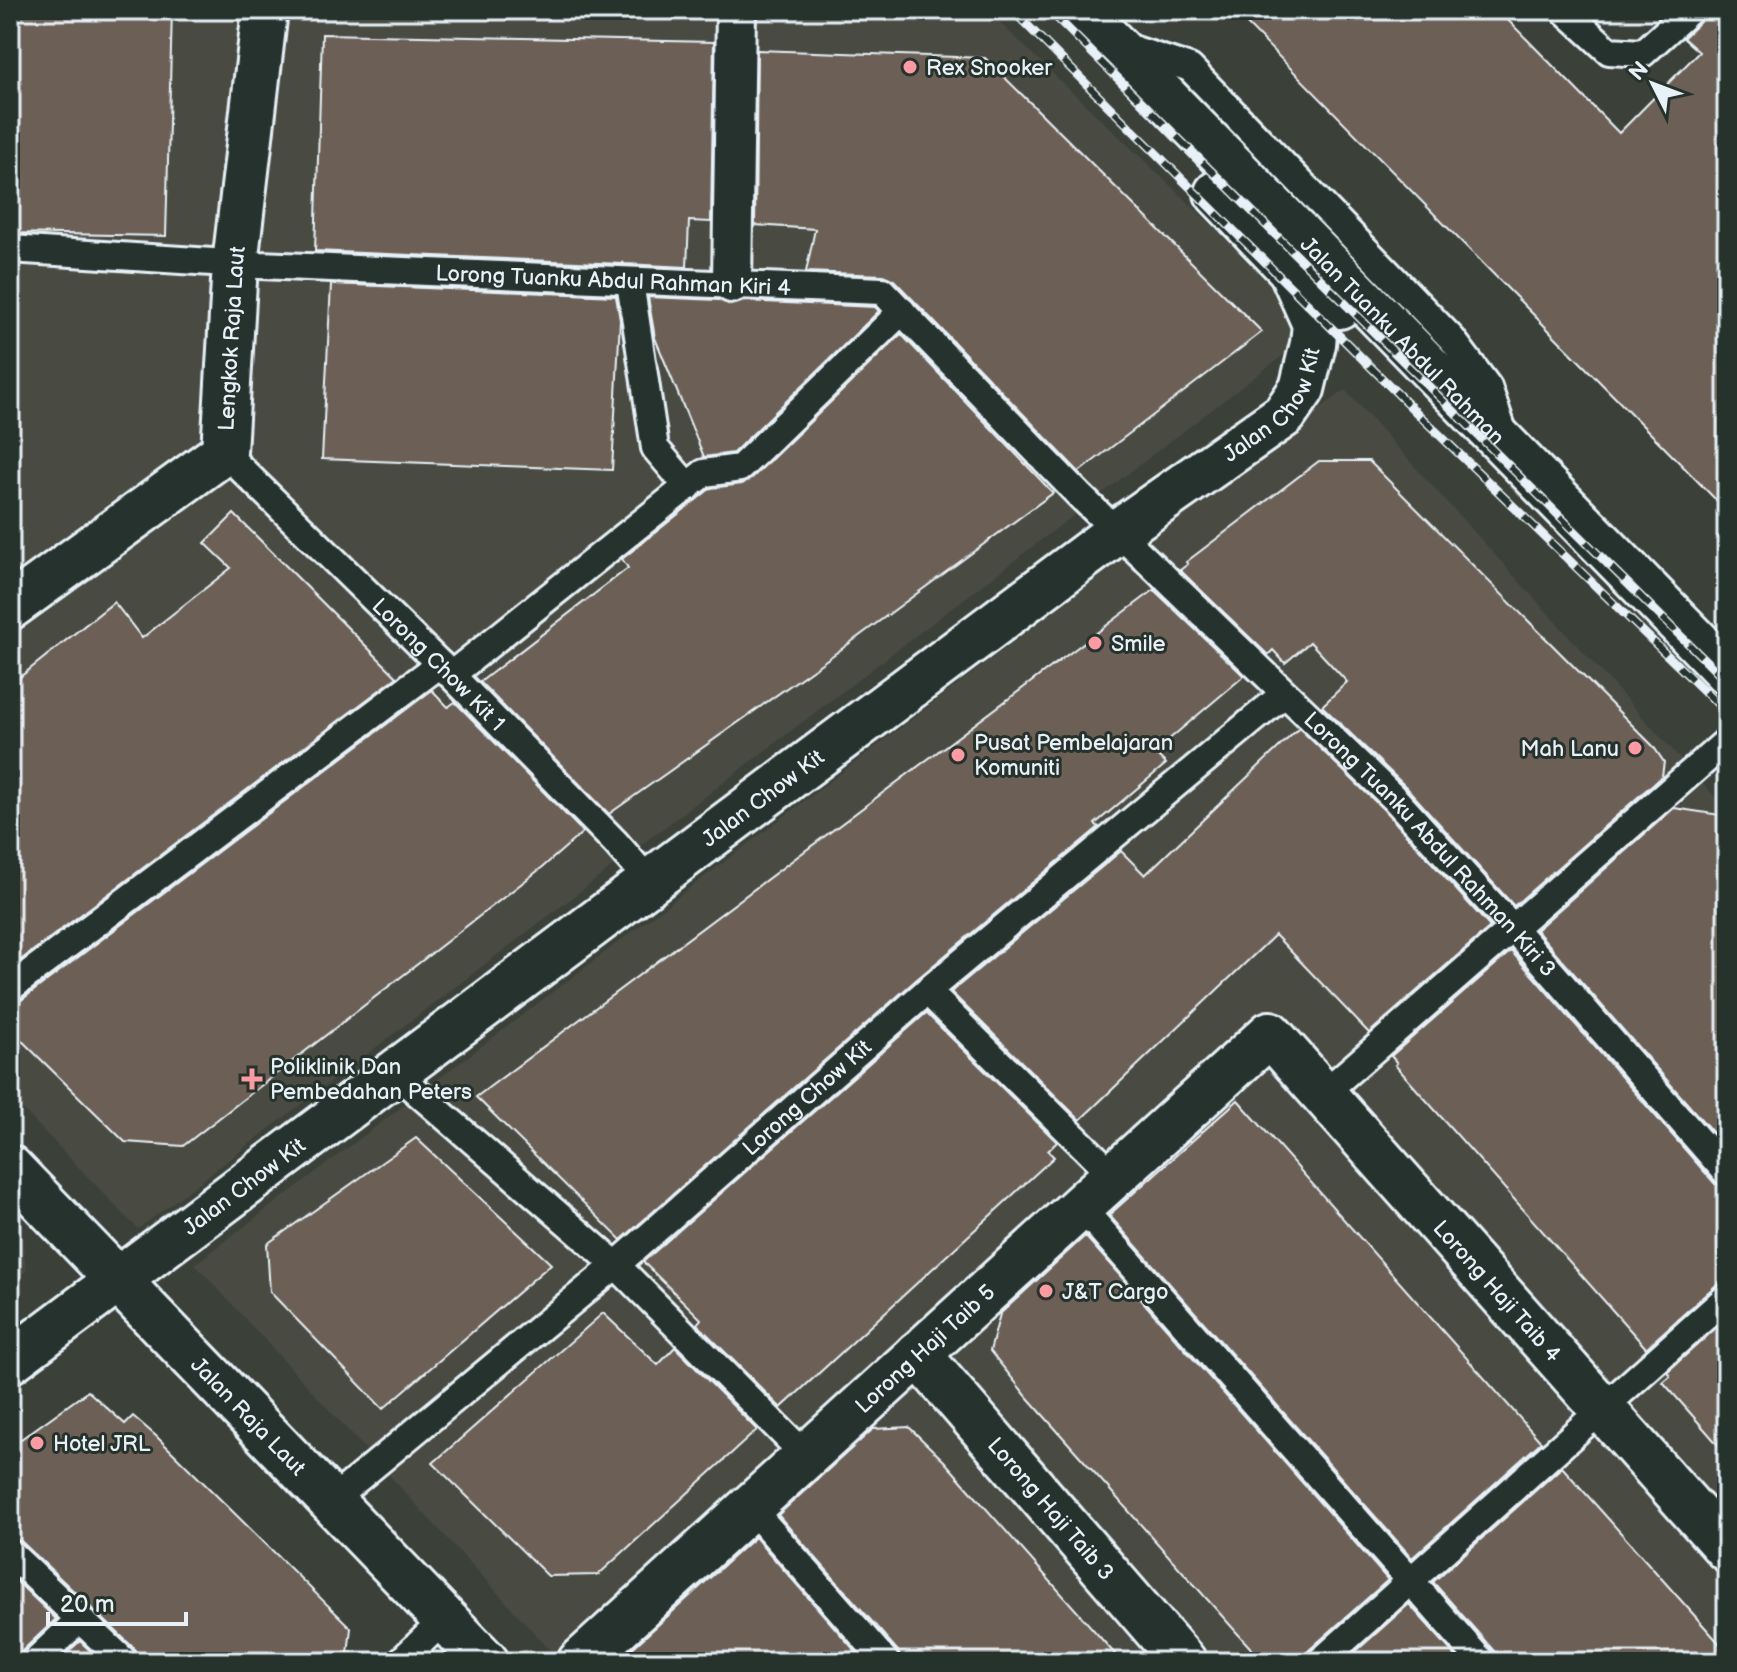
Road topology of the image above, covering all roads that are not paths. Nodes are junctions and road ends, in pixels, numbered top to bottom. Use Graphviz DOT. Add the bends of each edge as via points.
graph roads {
  1 [pos="265,10"];
  2 [pos="736,10"];
  3 [pos="1061,10"];
  4 [pos="1080,10"];
  5 [pos="1564,10"];
  6 [pos="1690,10"];
  7 [pos="1107,26"];
  8 [pos="10,249"];
  9 [pos="235,264"];
  10 [pos="1291,270"];
  11 [pos="630,282"];
  12 [pos="732,283"];
  13 [pos="902,311"];
  14 [pos="1451,390"];
  15 [pos="1509,449"];
  16 [pos="224,452"];
  17 [pos="688,487"];
  18 [pos="1117,532"];
  19 [pos="10,607"];
  20 [pos="445,669"];
  21 [pos="1725,669"];
  22 [pos="1284,694"];
  23 [pos="1727,741"];
  24 [pos="650,882"];
  25 [pos="1513,928"];
  26 [pos="10,988"];
  27 [pos="927,991"];
  28 [pos="1270,1034"];
  29 [pos="395,1073"];
  30 [pos="1323,1094"];
  31 [pos="10,1168"];
  32 [pos="1727,1173"];
  33 [pos="1114,1176"];
  34 [pos="1080,1206"];
  35 [pos="616,1265"];
  36 [pos="118,1281"];
  37 [pos="1727,1297"];
  38 [pos="918,1354"];
  39 [pos="10,1361"];
  40 [pos="1603,1409"];
  41 [pos="806,1456"];
  42 [pos="331,1501"];
  43 [pos="750,1507"];
  44 [pos="1727,1549"];
  45 [pos="10,1553"];
  46 [pos="1411,1581"];
  47 [pos="80,1619"];
  48 [pos="445,1619"];
  49 [pos="34,1662"];
  50 [pos="125,1662"];
  51 [pos="400,1662"];
  52 [pos="486,1662"];
  53 [pos="580,1662"];
  54 [pos="886,1662"];
  55 [pos="1184,1662"];
  56 [pos="1320,1662"];
  57 [pos="1482,1662"];
  1 -- 9 [label="street, Lengkok Raja Laut"];
  2 -- 12 [label="street"];
  3 -- 10 [label="street" via="1088,61"];
  4 -- 7 [label="street, Jalan Tuanku Abdul Rahman"];
  5 -- 6 [label="lane" via="1609,51 1643,53"];
  7 -- 14 [label="street, Jalan Tuanku Abdul Rahman"];
  7 -- 15 [label="lane" via="1190,68 1452,339 1488,387"];
  8 -- 9 [label="lane, Lorong Tuanku Abdul Rahman Kiri 4"];
  9 -- 11 [label="lane, Lorong Tuanku Abdul Rahman Kiri 4"];
  9 -- 16 [label="street, Lengkok Raja Laut"];
  10 -- 14 [label="street"];
  10 -- 18 [label="street, Jalan Chow Kit" via="1315,324 1302,389 1284,415"];
  11 -- 12 [label="lane, Lorong Tuanku Abdul Rahman Kiri 4"];
  11 -- 17 [label="lane" via="655,448"];
  12 -- 13 [label="lane, Lorong Tuanku Abdul Rahman Kiri 4" via="882,291"];
  13 -- 17 [label="lane" via="740,468 704,473"];
  13 -- 18 [label="lane, Lorong Tuanku Abdul Rahman Kiri 4"];
  14 -- 15 [label="street, Jalan Tuanku Abdul Rahman"];
  15 -- 21 [label="street, Jalan Tuanku Abdul Rahman"];
  16 -- 19 [label="street, Lengkok Raja Laut"];
  16 -- 20 [label="lane, Lorong Chow Kit 1"];
  17 -- 20 [label="lane"];
  18 -- 22 [label="lane, Lorong Tuanku Abdul Rahman Kiri 3"];
  18 -- 24 [label="street, Jalan Chow Kit"];
  20 -- 24 [label="lane, Lorong Chow Kit 1"];
  20 -- 26 [label="lane"];
  22 -- 25 [label="lane, Lorong Tuanku Abdul Rahman Kiri 3" via="1395,799"];
  22 -- 27 [label="lane, Lorong Chow Kit"];
  23 -- 25 [label="lane"];
  24 -- 29 [label="street, Jalan Chow Kit"];
  25 -- 30 [label="lane"];
  25 -- 32 [label="lane, Lorong Tuanku Abdul Rahman Kiri 3"];
  27 -- 33 [label="lane"];
  27 -- 35 [label="lane, Lorong Chow Kit"];
  28 -- 30 [label="street, Lorong Haji Taib 4"];
  28 -- 33 [label="street, Lorong Haji Taib 5"];
  29 -- 35 [label="lane"];
  29 -- 36 [label="street, Jalan Chow Kit"];
  30 -- 40 [label="street, Lorong Haji Taib 4"];
  31 -- 36 [label="street, Jalan Raja Laut"];
  33 -- 34 [label="street, Lorong Haji Taib 5"];
  34 -- 38 [label="street, Lorong Haji Taib 5"];
  34 -- 46 [label="lane"];
  35 -- 41 [label="lane"];
  35 -- 42 [label="lane, Lorong Chow Kit"];
  36 -- 39 [label="street, Jalan Chow Kit"];
  36 -- 42 [label="street, Jalan Raja Laut"];
  37 -- 40 [label="lane"];
  38 -- 41 [label="street, Lorong Haji Taib 5"];
  38 -- 55 [label="street, Lorong Haji Taib 3"];
  40 -- 44 [label="street, Lorong Haji Taib 4"];
  40 -- 46 [label="lane"];
  41 -- 43 [label="street, Lorong Haji Taib 5"];
  42 -- 48 [label="street, Jalan Raja Laut"];
  43 -- 53 [label="street, Lorong Haji Taib 5"];
  43 -- 54 [label="lane"];
  45 -- 47 [label="lane"];
  46 -- 56 [label="lane"];
  46 -- 57 [label="lane"];
  47 -- 49 [label="lane"];
  47 -- 50 [label="lane"];
  48 -- 51 [label="lane"];
  48 -- 52 [label="street, Jalan Raja Laut"];
}
